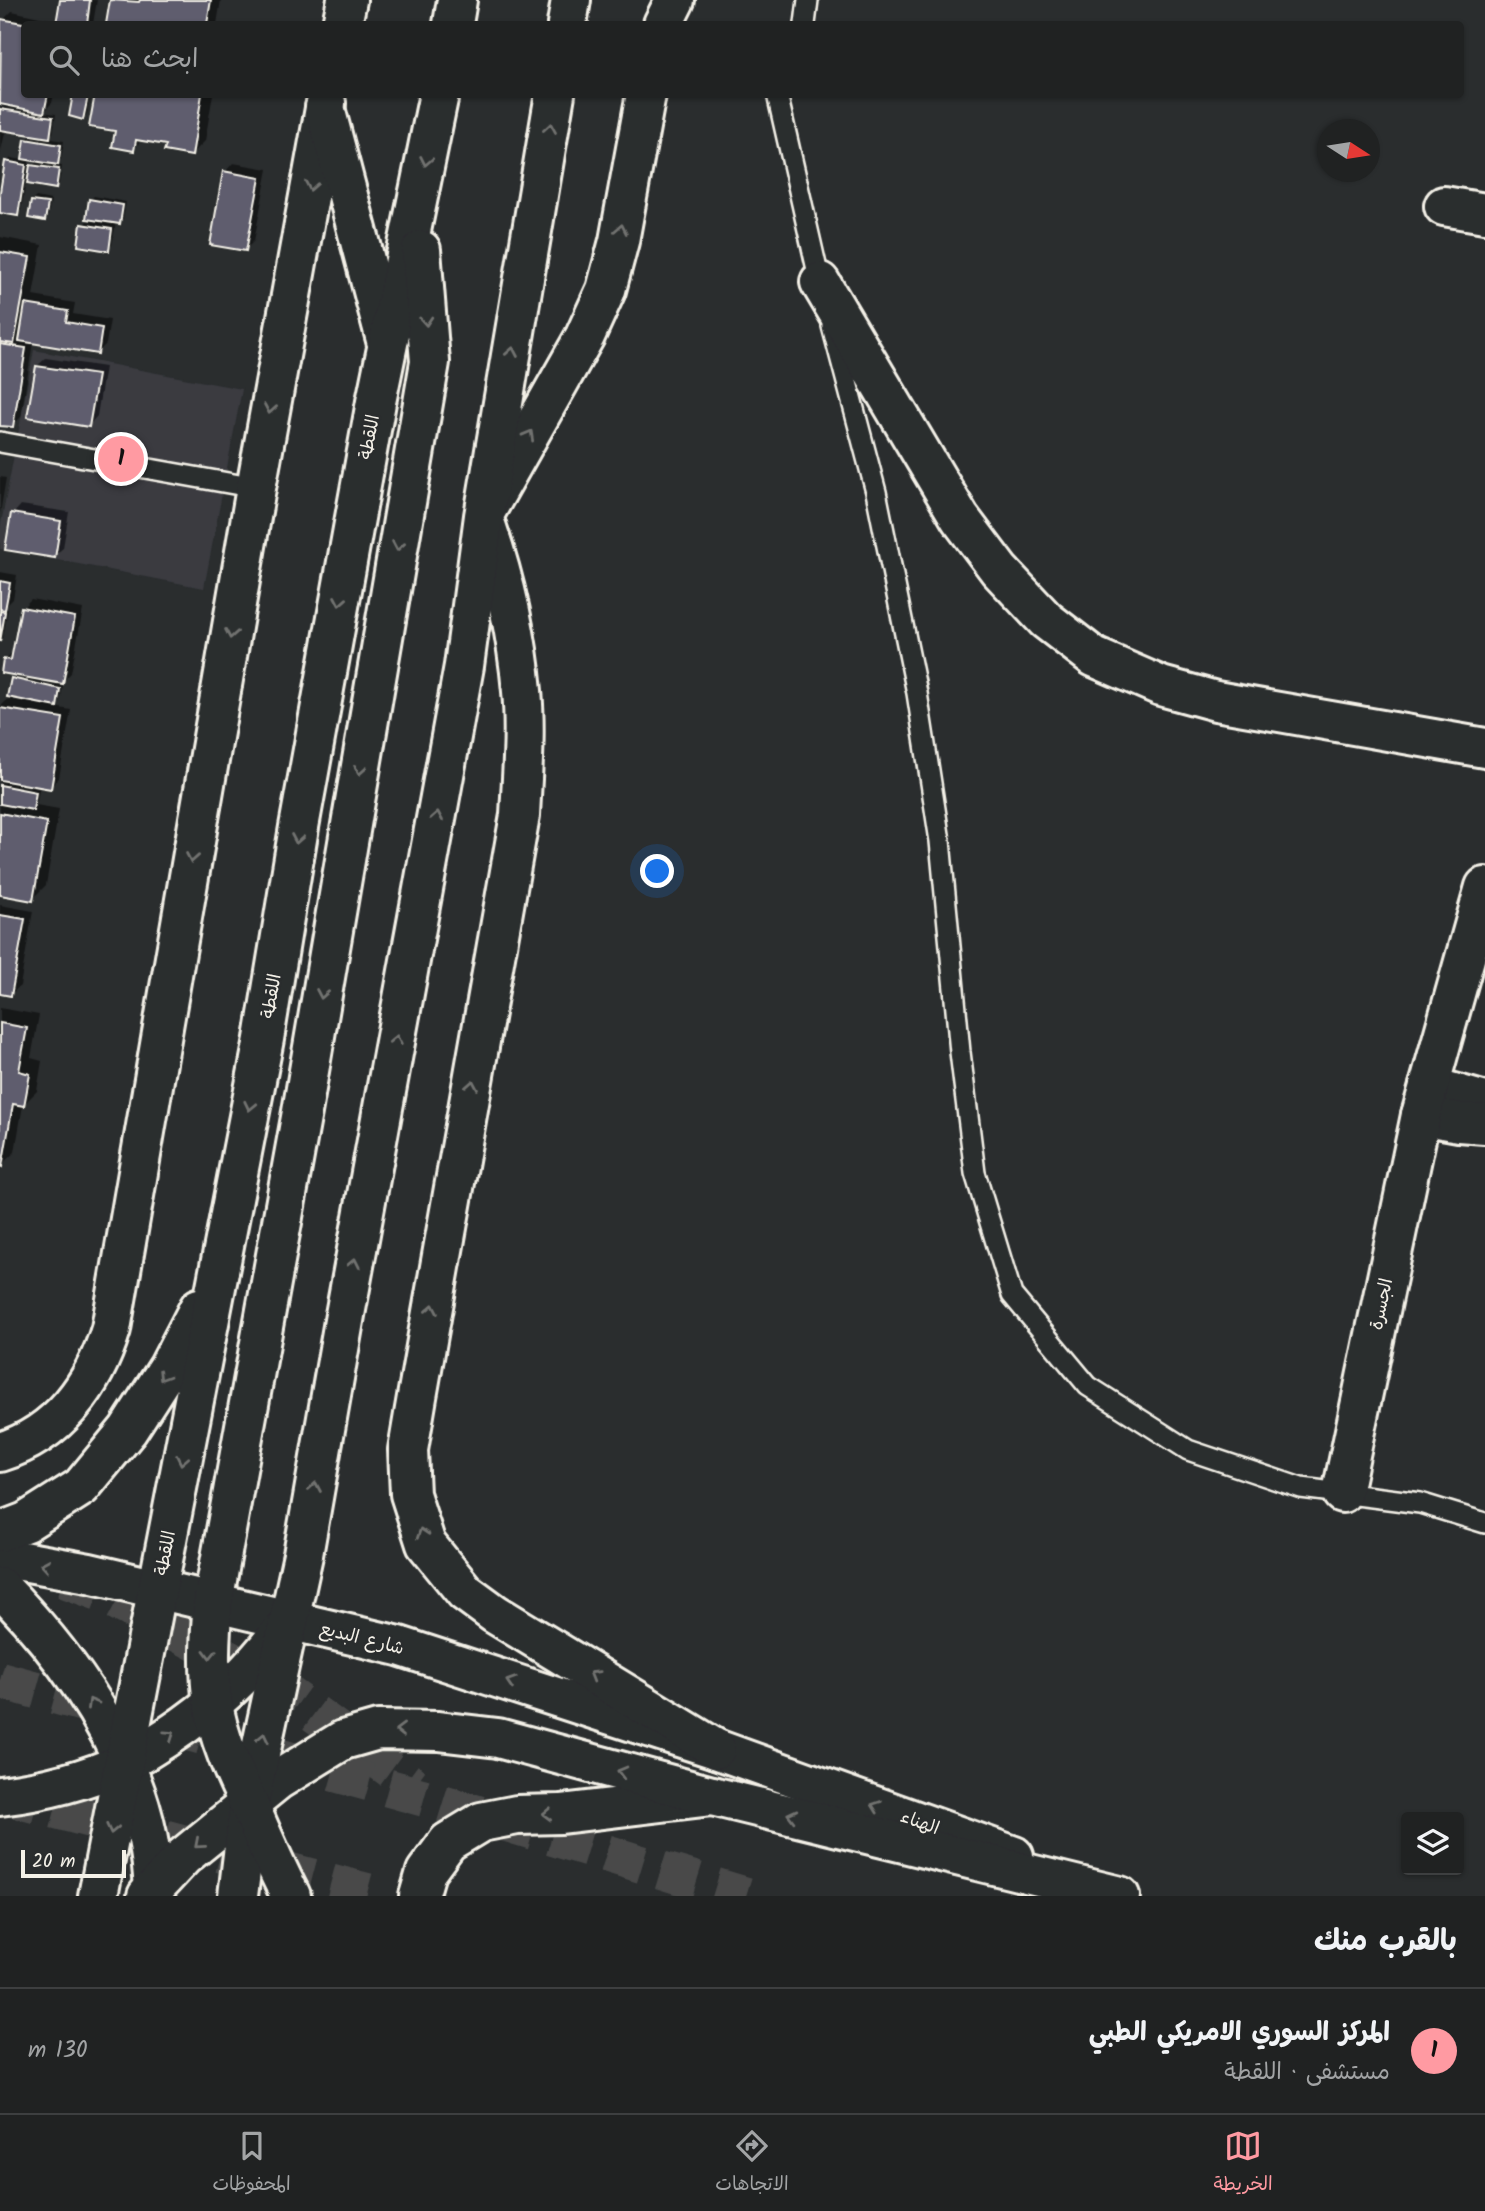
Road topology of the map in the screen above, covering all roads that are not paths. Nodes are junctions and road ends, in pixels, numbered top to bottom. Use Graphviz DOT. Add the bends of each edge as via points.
graph roads {
  1 [pos="347,0"];
  2 [pos="457,0"];
  3 [pos="571,0"];
  4 [pos="675,0"];
  5 [pos="808,0"];
  6 [pos="343,21"];
  7 [pos="454,21"];
  8 [pos="568,21"];
  9 [pos="664,21"];
  10 [pos="805,21"];
  11 [pos="438,98"];
  12 [pos="554,98"];
  13 [pos="645,98"];
  14 [pos="778,98"];
  15 [pos="327,102"];
  16 [pos="418,204"];
  17 [pos="1444,206"];
  18 [pos="1485,213"];
  19 [pos="820,282"];
  20 [pos="388,348"];
  21 [pos="0,442"];
  22 [pos="256,488"];
  23 [pos="484,516"];
  24 [pos="1485,748"];
  25 [pos="1485,887"];
  26 [pos="1425,1101"];
  27 [pos="1485,1102"];
  28 [pos="1485,1124"];
  29 [pos="218,1272"];
  30 [pos="0,1452"];
  31 [pos="1342,1493"];
  32 [pos="1485,1523"];
  33 [pos="0,1532"];
  34 [pos="0,1557"];
  35 [pos="0,1587"];
  36 [pos="158,1589"];
  37 [pos="213,1602"];
  38 [pos="289,1620"];
  39 [pos="213,1705"];
  40 [pos="716,1749"];
  41 [pos="125,1762"];
  42 [pos="0,1796"];
  43 [pos="712,1796"];
  44 [pos="249,1805"];
  45 [pos="152,1893"];
  46 [pos="98,1896"];
  47 [pos="238,1896"];
  48 [pos="291,1896"];
  49 [pos="419,1896"];
  50 [pos="1122,1896"];
  1 -- 6 [label="main road"];
  2 -- 7 [label="main road"];
  3 -- 8 [label="main road"];
  4 -- 9 [label="main road"];
  5 -- 10 [label="lane"];
  11 -- 16 [label="main road, اللقطة, one-way"];
  23 -- 12 [label="main road, one-way"];
  23 -- 13 [label="main road, one-way" via="606,290"];
  14 -- 19 [label="lane"];
  15 -- 20 [label="main road"];
  15 -- 22 [label="main road, one-way"];
  16 -- 20 [label="main road, اللقطة"];
  16 -- 37 [label="main road, one-way" via="430,362"];
  17 -- 18 [label="main road"];
  19 -- 24 [label="main road" via="960,518 1045,620 1094,657 1161,686 1216,701"];
  19 -- 31 [label="lane" via="876,492 917,693 940,841 975,1173 1012,1295 1088,1386 1188,1450 1301,1488"];
  20 -- 29 [label="main road, اللقطة, one-way"];
  21 -- 22 [label="lane"];
  22 -- 30 [label="main road, one-way" via="111,1329 103,1356 74,1404 40,1433"];
  38 -- 23 [label="main road, one-way" via="464,666"];
  40 -- 23 [label="main road, one-way" via="465,1592 426,1544 410,1494 408,1450 520,815 524,754 521,681 502,573"];
  25 -- 26 [label="main road, الجسرة"];
  26 -- 27 [label="main road"];
  26 -- 28 [label="main road" via="1459,1122"];
  26 -- 31 [label="main road, الجسرة"];
  29 -- 33 [label="main road, one-way" via="168,1368 128,1430 87,1481 26,1522"];
  29 -- 36 [label="main road, اللقطة, one-way"];
  31 -- 32 [label="lane" via="1420,1503"];
  36 -- 34 [label="main road, شارع البديع, one-way"];
  41 -- 35 [label="main road, one-way" via="79,1680 43,1631"];
  36 -- 37 [label="main road, شارع البديع"];
  36 -- 41 [label="main road, اللقطة"];
  37 -- 38 [label="main road, شارع البديع"];
  37 -- 39 [label="main road, one-way" via="209,1669"];
  38 -- 39 [label="main road"];
  40 -- 38 [label="main road, شارع البديع, one-way" via="399,1646"];
  44 -- 38 [label="main road, one-way"];
  41 -- 39 [label="main road, one-way"];
  39 -- 44 [label="main road"];
  50 -- 40 [label="main road, الهناء, one-way"];
  41 -- 42 [label="main road" via="64,1784"];
  41 -- 45 [label="main road" via="148,1845"];
  41 -- 46 [label="main road, اللقطة, one-way"];
  43 -- 44 [label="main road, one-way" via="498,1738 378,1730 343,1740 278,1780"];
  43 -- 49 [label="main road, one-way" via="481,1822 448,1842 426,1872"];
  50 -- 43 [label="main road, one-way"];
  44 -- 45 [label="main road, one-way" via="191,1850"];
  44 -- 47 [label="main road"];
  44 -- 48 [label="main road"];
}
